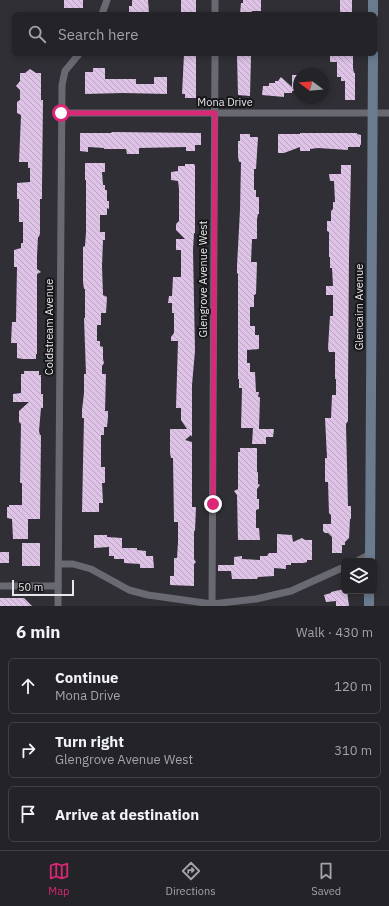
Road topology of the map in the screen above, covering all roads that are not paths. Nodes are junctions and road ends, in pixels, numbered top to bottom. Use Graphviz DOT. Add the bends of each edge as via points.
graph roads {
  1 [pos="107,0"];
  2 [pos="215,0"];
  3 [pos="373,0"];
  4 [pos="103,12"];
  5 [pos="215,12"];
  6 [pos="373,12"];
  7 [pos="77,56"];
  8 [pos="215,56"];
  9 [pos="373,56"];
  10 [pos="61,113"];
  11 [pos="215,113"];
  12 [pos="372,113"];
  13 [pos="389,113"];
  14 [pos="370,558"];
  15 [pos="59,564"];
  16 [pos="341,568"];
  17 [pos="0,586"];
  18 [pos="58,586"];
  19 [pos="370,594"];
  20 [pos="212,605"];
  21 [pos="58,606"];
  22 [pos="369,606"];
  1 -- 4 [label="street"];
  2 -- 5 [label="street"];
  3 -- 6 [label="street"];
  7 -- 10 [label="street, Coldstream Avenue" via="63,78"];
  8 -- 11 [label="street, Glengrove Avenue West"];
  9 -- 12 [label="street, Glencairn Avenue"];
  10 -- 11 [label="street, Mona Drive"];
  10 -- 15 [label="street, Coldstream Avenue"];
  11 -- 12 [label="street, Mona Drive"];
  11 -- 20 [label="street, Glengrove Avenue West"];
  12 -- 13 [label="street, Mona Drive"];
  12 -- 14 [label="street, Glencairn Avenue"];
  15 -- 18 [label="street, Coldstream Avenue"];
  15 -- 20 [label="street" via="73,564 91,569 130,590 143,594"];
  16 -- 20 [label="street" via="291,591"];
  17 -- 18 [label="street"];
  18 -- 21 [label="street, Coldstream Avenue"];
  19 -- 22 [label="street"];
}
